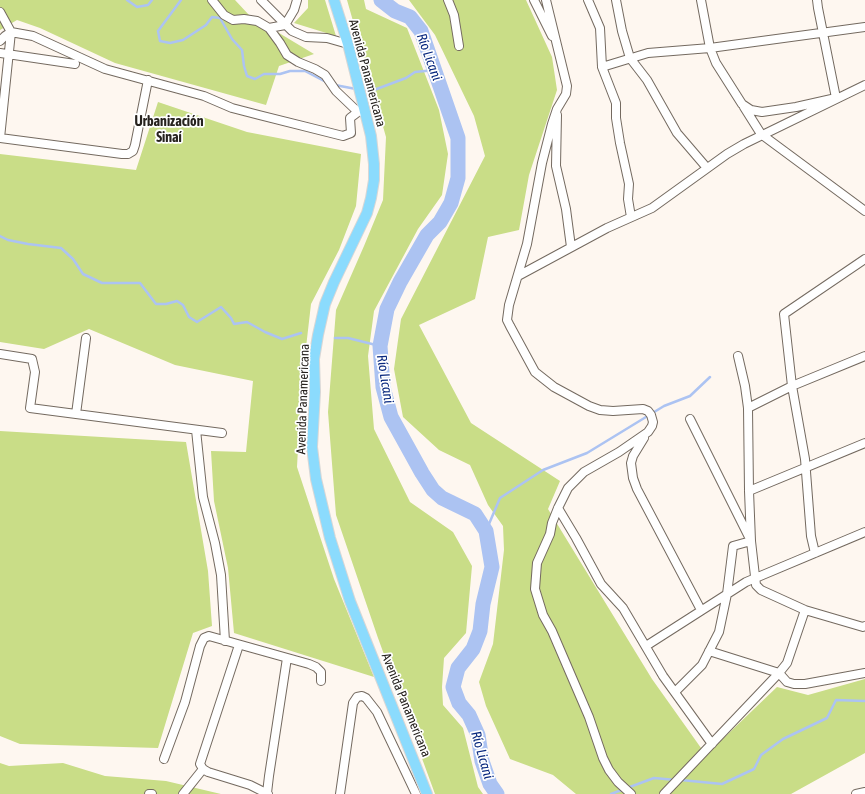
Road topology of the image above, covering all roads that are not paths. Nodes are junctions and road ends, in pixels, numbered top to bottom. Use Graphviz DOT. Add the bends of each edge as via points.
graph roads {
  1 [pos="212,0"];
  2 [pos="260,0"];
  3 [pos="297,0"];
  4 [pos="334,0"];
  5 [pos="448,0"];
  6 [pos="534,0"];
  7 [pos="546,0"];
  8 [pos="588,0"];
  9 [pos="616,0"];
  10 [pos="701,0"];
  11 [pos="817,0"];
  12 [pos="0,12"];
  13 [pos="285,25"];
  14 [pos="865,27"];
  15 [pos="269,28"];
  16 [pos="11,32"];
  17 [pos="823,33"];
  18 [pos="0,40"];
  19 [pos="348,44"];
  20 [pos="459,46"];
  21 [pos="710,48"];
  22 [pos="0,53"];
  23 [pos="560,53"];
  24 [pos="9,54"];
  25 [pos="630,58"];
  26 [pos="75,64"];
  27 [pos="602,67"];
  28 [pos="148,80"];
  29 [pos="865,85"];
  30 [pos="836,98"];
  31 [pos="742,104"];
  32 [pos="558,109"];
  33 [pos="362,110"];
  34 [pos="761,134"];
  35 [pos="0,138"];
  36 [pos="707,168"];
  37 [pos="865,211"];
  38 [pos="631,217"];
  39 [pos="571,247"];
  40 [pos="865,259"];
  41 [pos="518,276"];
  42 [pos="86,338"];
  43 [pos="0,354"];
  44 [pos="738,356"];
  45 [pos="865,356"];
  46 [pos="792,386"];
  47 [pos="748,408"];
  48 [pos="76,414"];
  49 [pos="690,419"];
  50 [pos="196,430"];
  51 [pos="648,432"];
  52 [pos="222,433"];
  53 [pos="865,443"];
  54 [pos="806,467"];
  55 [pos="749,491"];
  56 [pos="558,508"];
  57 [pos="865,532"];
  58 [pos="751,541"];
  59 [pos="815,553"];
  60 [pos="755,579"];
  61 [pos="727,594"];
  62 [pos="701,610"];
  63 [pos="805,610"];
  64 [pos="865,626"];
  65 [pos="224,641"];
  66 [pos="240,645"];
  67 [pos="646,646"];
  68 [pos="709,651"];
  69 [pos="287,658"];
  70 [pos="865,673"];
  71 [pos="779,674"];
  72 [pos="321,681"];
  73 [pos="675,692"];
  74 [pos="712,744"];
  75 [pos="164,759"];
  76 [pos="203,769"];
  77 [pos="865,792"];
  78 [pos="268,793"];
  79 [pos="149,794"];
  80 [pos="152,794"];
  81 [pos="183,794"];
  82 [pos="340,794"];
  83 [pos="416,794"];
  84 [pos="427,794"];
  85 [pos="630,794"];
  86 [pos="664,794"];
  87 [pos="856,794"];
  1 -- 15 [label="street" via="224,15 233,20 257,21"];
  2 -- 13 [label="street"];
  3 -- 13 [label="street"];
  4 -- 19 [label="main road, Avenida Panamericana"];
  5 -- 20 [label="street" via="454,15"];
  6 -- 23 [label="street"];
  7 -- 23 [label="street"];
  8 -- 27 [label="street" via="600,28"];
  9 -- 25 [label="street"];
  10 -- 21 [label="street"];
  11 -- 17 [label="street"];
  12 -- 16 [label="street"];
  13 -- 15 [label="street"];
  13 -- 19 [label="street" via="292,32 306,37 327,38"];
  14 -- 17 [label="street"];
  15 -- 33 [label="street" via="287,55 325,75 336,91"];
  16 -- 18 [label="street"];
  16 -- 24 [label="street"];
  16 -- 28 [label="street" via="33,36 106,69"];
  17 -- 21 [label="street"];
  17 -- 30 [label="street"];
  19 -- 33 [label="main road, Avenida Panamericana"];
  21 -- 25 [label="street" via="648,53"];
  21 -- 31 [label="street" via="716,63"];
  22 -- 24 [label="street"];
  23 -- 32 [label="street" via="567,86"];
  24 -- 26 [label="street"];
  24 -- 35 [label="street"];
  25 -- 27 [label="street"];
  25 -- 36 [label="street" via="647,80 677,134"];
  27 -- 38 [label="street" via="616,103 619,137 629,184"];
  28 -- 33 [label="street" via="204,96 232,108 343,136 351,134 350,118"];
  28 -- 35 [label="street" via="135,144 133,151 128,154"];
  29 -- 30 [label="street"];
  30 -- 31 [label="street" via="762,112 751,110"];
  30 -- 34 [label="street"];
  31 -- 34 [label="street"];
  32 -- 39 [label="street" via="556,166 566,209"];
  32 -- 41 [label="street" via="542,163 527,244"];
  33 -- 84 [label="main road, Avenida Panamericana" via="371,136 374,164 371,198 367,213 325,304 314,359 312,447 321,506 348,594"];
  34 -- 36 [label="street"];
  34 -- 37 [label="street"];
  36 -- 38 [label="street" via="652,208"];
  38 -- 39 [label="street"];
  39 -- 41 [label="street"];
  40 -- 46 [label="street" via="784,314"];
  41 -- 51 [label="street" via="507,320 535,372 554,387 600,410 648,411 653,422"];
  42 -- 48 [label="street"];
  43 -- 48 [label="street" via="32,359 36,372 30,408"];
  44 -- 47 [label="street"];
  45 -- 46 [label="street"];
  46 -- 47 [label="street"];
  46 -- 54 [label="street"];
  47 -- 55 [label="street"];
  48 -- 50 [label="street"];
  49 -- 58 [label="street"];
  50 -- 52 [label="street"];
  50 -- 65 [label="street" via="203,497 220,575"];
  51 -- 56 [label="street" via="584,472 568,488"];
  51 -- 62 [label="street" via="633,456 633,478"];
  53 -- 54 [label="street"];
  54 -- 55 [label="street"];
  54 -- 59 [label="street" via="811,536"];
  55 -- 58 [label="street"];
  56 -- 67 [label="street" via="601,584 623,608"];
  56 -- 85 [label="street" via="538,563 535,589 538,602 589,717 606,764"];
  57 -- 59 [label="street"];
  58 -- 60 [label="street"];
  58 -- 61 [label="street" via="733,546"];
  59 -- 60 [label="street"];
  60 -- 61 [label="street"];
  60 -- 63 [label="street" via="761,590"];
  61 -- 62 [label="street"];
  61 -- 68 [label="street" via="719,632"];
  62 -- 67 [label="street"];
  63 -- 64 [label="street"];
  63 -- 71 [label="street" via="787,663"];
  65 -- 66 [label="street"];
  65 -- 75 [label="street" via="209,636 204,638 186,702"];
  66 -- 69 [label="street"];
  66 -- 76 [label="street" via="200,764"];
  67 -- 73 [label="street"];
  68 -- 71 [label="street"];
  68 -- 73 [label="street" via="702,665"];
  69 -- 72 [label="street" via="316,667 321,672"];
  69 -- 78 [label="street"];
  70 -- 71 [label="street" via="805,684 787,682"];
  71 -- 74 [label="street"];
  73 -- 74 [label="street"];
  74 -- 86 [label="street"];
  76 -- 78 [label="street"];
  76 -- 81 [label="street"];
  77 -- 87 [label="street"];
  79 -- 80 [label="street"];
  82 -- 83 [label="street" via="353,703 362,696 376,712"];
}
